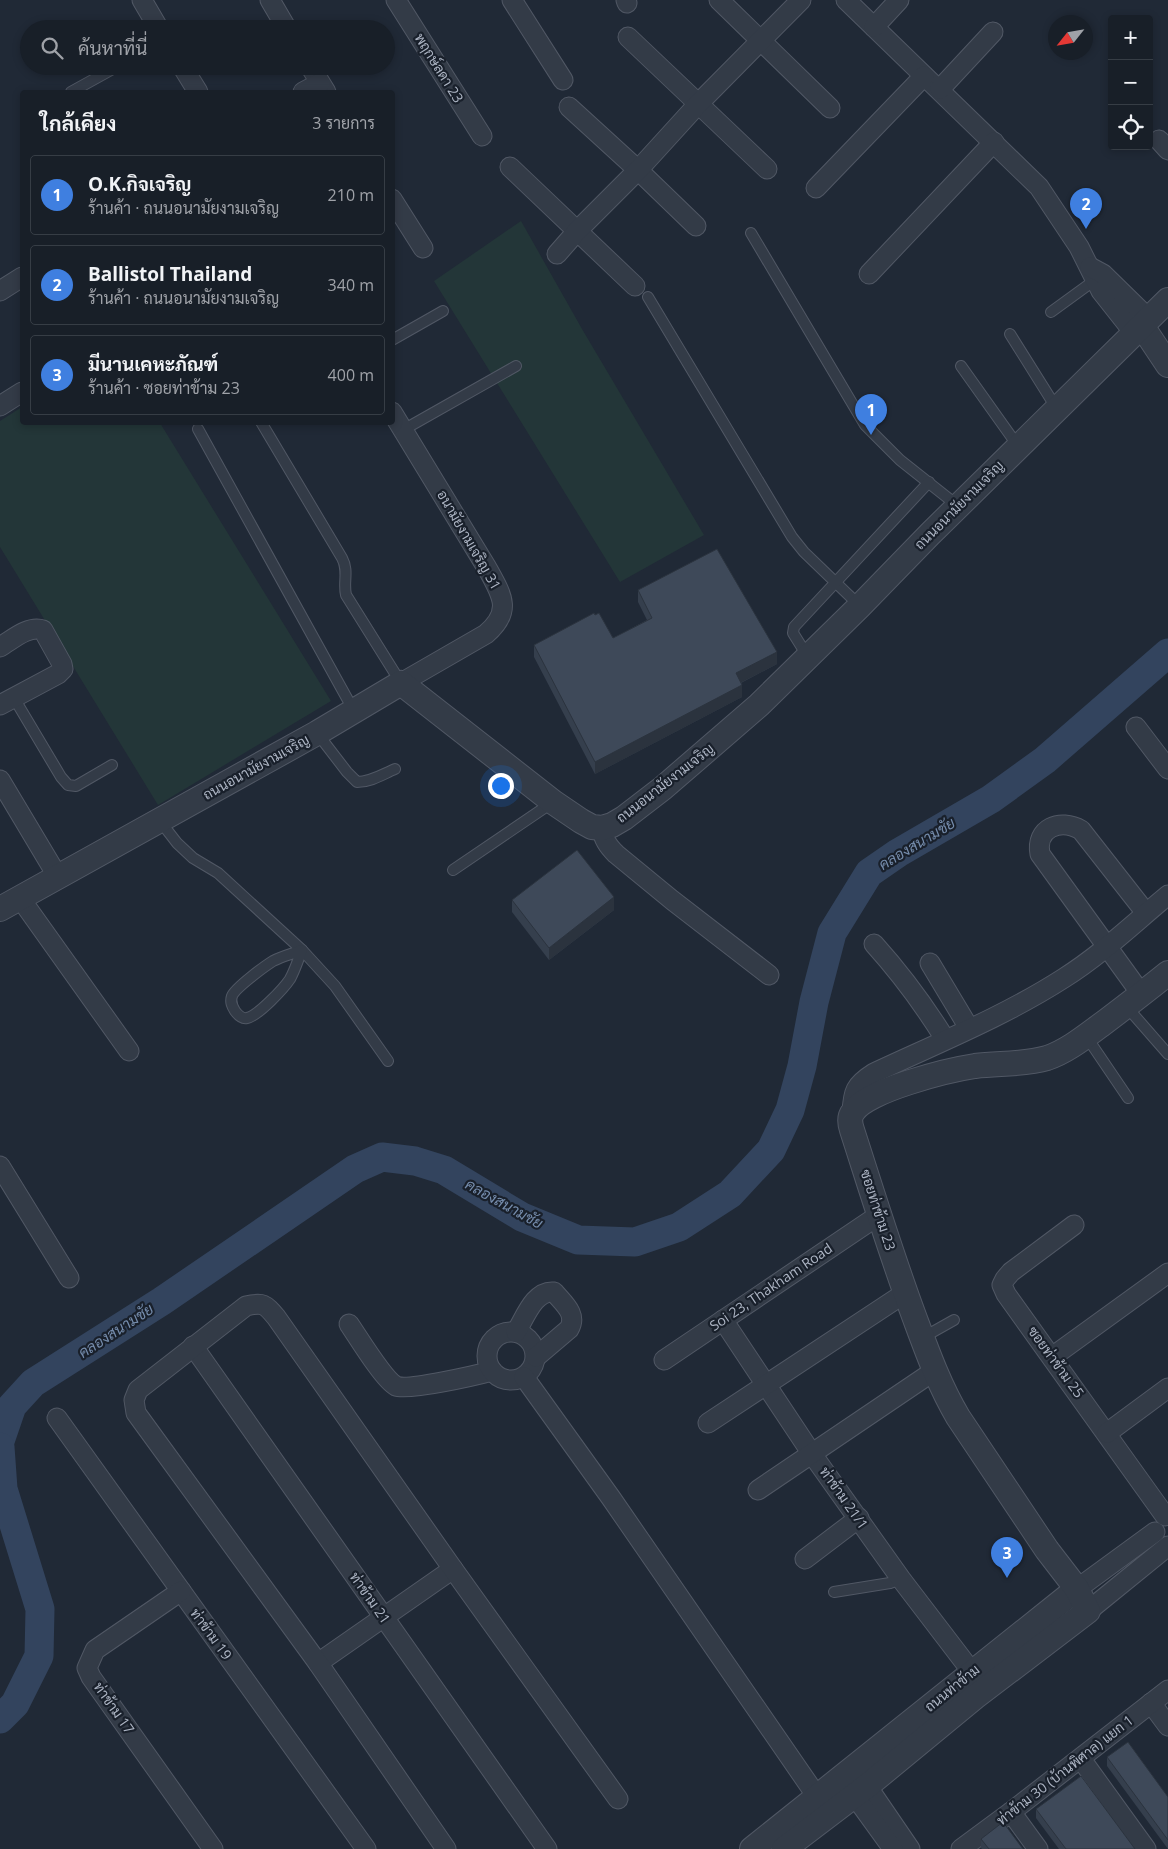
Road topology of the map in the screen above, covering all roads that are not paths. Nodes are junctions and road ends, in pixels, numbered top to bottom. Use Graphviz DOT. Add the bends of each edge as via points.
graph roads {
  1 [pos="142,0"];
  2 [pos="270,0"];
  3 [pos="396,0"];
  4 [pos="512,0"];
  5 [pos="719,0"];
  6 [pos="801,0"];
  7 [pos="846,0"];
  8 [pos="899,0"];
  9 [pos="154,20"];
  10 [pos="282,20"];
  11 [pos="874,27"];
  12 [pos="993,32"];
  13 [pos="628,37"];
  14 [pos="762,40"];
  15 [pos="102,75"];
  16 [pos="188,75"];
  17 [pos="315,75"];
  18 [pos="924,76"];
  19 [pos="563,80"];
  20 [pos="323,88"];
  21 [pos="940,89"];
  22 [pos="75,90"];
  23 [pos="197,90"];
  24 [pos="699,103"];
  25 [pos="569,107"];
  26 [pos="830,108"];
  27 [pos="482,136"];
  28 [pos="994,142"];
  29 [pos="510,167"];
  30 [pos="767,169"];
  31 [pos="638,170"];
  32 [pos="816,188"];
  33 [pos="395,204"];
  34 [pos="696,226"];
  35 [pos="578,230"];
  36 [pos="751,233"];
  37 [pos="423,248"];
  38 [pos="557,254"];
  39 [pos="869,274"];
  40 [pos="1096,274"];
  41 [pos="20,278"];
  42 [pos="0,291"];
  43 [pos="641,291"];
  44 [pos="1168,300"];
  45 [pos="443,311"];
  46 [pos="1051,312"];
  47 [pos="1142,326"];
  48 [pos="1010,334"];
  49 [pos="395,338"];
  50 [pos="516,366"];
  51 [pos="960,366"];
  52 [pos="1168,366"];
  53 [pos="20,393"];
  54 [pos="0,406"];
  55 [pos="1057,409"];
  56 [pos="395,417"];
  57 [pos="263,425"];
  58 [pos="198,430"];
  59 [pos="403,430"];
  60 [pos="1018,446"];
  61 [pos="928,482"];
  62 [pos="958,506"];
  63 [pos="836,582"];
  64 [pos="860,606"];
  65 [pos="0,647"];
  66 [pos="808,658"];
  67 [pos="401,683"];
  68 [pos="7,702"];
  69 [pos="354,711"];
  70 [pos="1136,726"];
  71 [pos="318,733"];
  72 [pos="112,765"];
  73 [pos="395,769"];
  74 [pos="1168,769"];
  75 [pos="0,780"];
  76 [pos="553,802"];
  77 [pos="160,821"];
  78 [pos="602,828"];
  79 [pos="453,870"];
  80 [pos="58,877"];
  81 [pos="1168,895"];
  82 [pos="10,903"];
  83 [pos="1146,913"];
  84 [pos="874,944"];
  85 [pos="1108,947"];
  86 [pos="302,950"];
  87 [pos="930,962"];
  88 [pos="1168,973"];
  89 [pos="770,975"];
  90 [pos="1134,1000"];
  91 [pos="969,1028"];
  92 [pos="1086,1036"];
  93 [pos="945,1039"];
  94 [pos="129,1051"];
  95 [pos="1168,1054"];
  96 [pos="388,1061"];
  97 [pos="1128,1098"];
  98 [pos="852,1113"];
  99 [pos="0,1166"];
  100 [pos="7,1192"];
  101 [pos="879,1215"];
  102 [pos="1074,1225"];
  103 [pos="1168,1273"];
  104 [pos="69,1278"];
  105 [pos="905,1293"];
  106 [pos="723,1320"];
  107 [pos="954,1320"];
  108 [pos="349,1324"];
  109 [pos="516,1332"];
  110 [pos="922,1338"];
  111 [pos="194,1346"];
  112 [pos="536,1357"];
  113 [pos="1052,1357"];
  114 [pos="664,1360"];
  115 [pos="492,1371"];
  116 [pos="934,1372"];
  117 [pos="524,1377"];
  118 [pos="766,1384"];
  119 [pos="1168,1388"];
  120 [pos="57,1418"];
  121 [pos="708,1422"];
  122 [pos="1107,1433"];
  123 [pos="812,1454"];
  124 [pos="758,1490"];
  125 [pos="1166,1515"];
  126 [pos="858,1518"];
  127 [pos="1164,1541"];
  128 [pos="805,1558"];
  129 [pos="453,1569"];
  130 [pos="901,1579"];
  131 [pos="1078,1589"];
  132 [pos="181,1591"];
  133 [pos="834,1592"];
  134 [pos="1088,1611"];
  135 [pos="384,1618"];
  136 [pos="318,1663"];
  137 [pos="972,1672"];
  138 [pos="1168,1690"];
  139 [pos="1151,1703"];
  140 [pos="1168,1726"];
  141 [pos="1081,1759"];
  142 [pos="860,1790"];
  143 [pos="618,1798"];
  144 [pos="818,1798"];
  145 [pos="1011,1812"];
  146 [pos="213,1849"];
  147 [pos="366,1849"];
  148 [pos="446,1849"];
  149 [pos="547,1849"];
  150 [pos="752,1849"];
  151 [pos="784,1849"];
  152 [pos="893,1849"];
  153 [pos="910,1849"];
  154 [pos="961,1849"];
  155 [pos="1038,1849"];
  156 [pos="1146,1849"];
  1 -- 9 [label="street"];
  2 -- 10 [label="street"];
  3 -- 27 [label="street, พฤกษ์ลดา 23"];
  4 -- 19 [label="street"];
  5 -- 14 [label="street"];
  6 -- 14 [label="street"];
  7 -- 11 [label="street"];
  8 -- 11 [label="street"];
  11 -- 18 [label="street"];
  12 -- 21 [label="street"];
  13 -- 24 [label="street"];
  14 -- 24 [label="street"];
  14 -- 26 [label="street"];
  15 -- 22 [label="lane"];
  16 -- 23 [label="street"];
  17 -- 20 [label="street"];
  18 -- 21 [label="street"];
  18 -- 32 [label="street"];
  21 -- 28 [label="street"];
  24 -- 30 [label="street"];
  24 -- 31 [label="street"];
  25 -- 31 [label="street"];
  28 -- 39 [label="street"];
  28 -- 40 [label="street" via="1039,187"];
  29 -- 35 [label="street"];
  31 -- 34 [label="street"];
  31 -- 35 [label="street"];
  33 -- 37 [label="street"];
  35 -- 38 [label="street"];
  35 -- 43 [label="street"];
  36 -- 61 [label="lane" via="865,425"];
  40 -- 46 [label="lane"];
  40 -- 47 [label="street" via="1101,291"];
  41 -- 42 [label="street"];
  43 -- 63 [label="lane" via="792,537"];
  44 -- 47 [label="street, ถนนอนามัยงามเจริญ"];
  45 -- 49 [label="lane"];
  47 -- 52 [label="street"];
  47 -- 55 [label="street, ถนนอนามัยงามเจริญ"];
  48 -- 55 [label="lane"];
  50 -- 59 [label="lane"];
  51 -- 60 [label="lane"];
  53 -- 54 [label="street"];
  55 -- 60 [label="street, ถนนอนามัยงามเจริญ"];
  56 -- 59 [label="street, อนามัยงามเจริญ 31"];
  57 -- 67 [label="lane" via="346,565 346,595"];
  58 -- 69 [label="lane"];
  59 -- 67 [label="street, อนามัยงามเจริญ 31" via="487,568 504,604 502,616 486,634"];
  60 -- 62 [label="street, ถนนอนามัยงามเจริญ"];
  61 -- 62 [label="lane"];
  61 -- 63 [label="lane"];
  62 -- 64 [label="street, ถนนอนามัยงามเจริญ"];
  63 -- 64 [label="lane"];
  63 -- 66 [label="lane" via="794,628 793,634"];
  64 -- 66 [label="street, ถนนอนามัยงามเจริญ"];
  65 -- 68 [label="street" via="28,631 43,630 63,669"];
  66 -- 78 [label="street, ถนนอนามัยงามเจริญ" via="723,738 663,788 624,818"];
  67 -- 69 [label="street, ถนนอนามัยงามเจริญ"];
  67 -- 76 [label="street, ถนนอนามัยงามเจริญ"];
  68 -- 72 [label="lane" via="68,785 76,786"];
  69 -- 71 [label="street, ถนนอนามัยงามเจริญ"];
  70 -- 74 [label="street"];
  71 -- 73 [label="lane" via="357,782"];
  71 -- 77 [label="street, ถนนอนามัยงามเจริญ"];
  75 -- 80 [label="street"];
  76 -- 78 [label="street, ถนนอนามัยงามเจริญ" via="592,827"];
  76 -- 79 [label="lane"];
  77 -- 80 [label="street, ถนนอนามัยงามเจริญ"];
  77 -- 86 [label="lane" via="193,858 218,873"];
  78 -- 89 [label="street" via="606,841 616,854"];
  80 -- 82 [label="street, ถนนอนามัยงามเจริญ"];
  81 -- 83 [label="street"];
  82 -- 94 [label="street"];
  83 -- 85 [label="street"];
  83 -- 85 [label="street" via="1081,830 1060,824 1042,835 1038,844 1040,854"];
  84 -- 93 [label="street" via="899,972"];
  85 -- 90 [label="street"];
  85 -- 91 [label="street" via="1065,978"];
  86 -- 86 [label="lane" via="274,960 236,991 231,1006 237,1014 249,1018 284,987"];
  86 -- 96 [label="lane" via="335,986"];
  87 -- 91 [label="street"];
  88 -- 90 [label="street"];
  90 -- 92 [label="street"];
  90 -- 95 [label="lane"];
  91 -- 93 [label="street"];
  92 -- 97 [label="lane"];
  92 -- 98 [label="street" via="1047,1058 960,1069 922,1079 864,1100"];
  93 -- 98 [label="street" via="863,1080 855,1090"];
  98 -- 101 [label="street, ซอยท่าข้าม 23" via="850,1124"];
  99 -- 100 [label="street"];
  100 -- 104 [label="street"];
  101 -- 105 [label="street, ซอยท่าข้าม 23"];
  101 -- 106 [label="street, Soi 23, Thakham Road"];
  102 -- 113 [label="street, ซอยท่าข้าม 25" via="1011,1272 1002,1286"];
  103 -- 113 [label="street"];
  105 -- 110 [label="street, ซอยท่าข้าม 23"];
  105 -- 118 [label="street"];
  106 -- 114 [label="street, Soi 23, Thakham Road"];
  106 -- 118 [label="street, ท่าข้าม 21/1"];
  107 -- 110 [label="lane"];
  108 -- 115 [label="street" via="378,1367 396,1386 440,1382"];
  109 -- 112 [label="street" via="532,1343"];
  109 -- 112 [label="street" via="534,1300 544,1292 554,1292 569,1309 573,1318 569,1329"];
  109 -- 115 [label="street" via="499,1334 488,1347 488,1364"];
  110 -- 116 [label="street, ซอยท่าข้าม 23"];
  111 -- 129 [label="street" via="246,1306 259,1303 269,1309"];
  111 -- 135 [label="street, ท่าข้าม 21"];
  111 -- 136 [label="street" via="138,1390 134,1400 136,1412"];
  112 -- 117 [label="street"];
  113 -- 122 [label="street, ซอยท่าข้าม 25"];
  115 -- 117 [label="street" via="503,1379"];
  116 -- 123 [label="street"];
  116 -- 131 [label="street, ซอยท่าข้าม 23" via="958,1417 1047,1550"];
  117 -- 144 [label="street"];
  118 -- 121 [label="street"];
  118 -- 123 [label="street, ท่าข้าม 21/1"];
  119 -- 122 [label="street"];
  120 -- 132 [label="street, ท่าข้าม 19"];
  122 -- 125 [label="street, ซอยท่าข้าม 25"];
  123 -- 124 [label="street"];
  123 -- 126 [label="street, ท่าข้าม 21/1"];
  125 -- 127 [label="street" via="1159,1519"];
  126 -- 128 [label="street"];
  126 -- 130 [label="street, ท่าข้าม 21/1"];
  127 -- 131 [label="street, ถนนท่าข้าม"];
  127 -- 134 [label="street, ถนนท่าข้าม"];
  129 -- 135 [label="street"];
  129 -- 143 [label="street"];
  130 -- 133 [label="lane" via="890,1584"];
  130 -- 137 [label="street, ท่าข้าม 21/1"];
  131 -- 134 [label="street, ซอยท่าข้าม 23"];
  131 -- 137 [label="street, ถนนท่าข้าม"];
  132 -- 146 [label="street, ท่าข้าม 17" via="96,1650 87,1668"];
  132 -- 147 [label="street, ท่าข้าม 19"];
  134 -- 142 [label="street, ถนนท่าข้าม"];
  135 -- 136 [label="street"];
  135 -- 149 [label="street, ท่าข้าม 21"];
  136 -- 148 [label="street"];
  137 -- 144 [label="street, ถนนท่าข้าม"];
  138 -- 139 [label="street, ท่าข้าม 30 (บ้านพิศาล) แยก 1"];
  139 -- 140 [label="street"];
  139 -- 141 [label="street, ท่าข้าม 30 (บ้านพิศาล) แยก 1"];
  141 -- 145 [label="street, ท่าข้าม 30 (บ้านพิศาล) แยก 1"];
  141 -- 156 [label="street"];
  142 -- 151 [label="street, ถนนท่าข้าม"];
  142 -- 152 [label="street"];
  142 -- 153 [label="street"];
  144 -- 150 [label="street, ถนนท่าข้าม"];
  145 -- 154 [label="street, ท่าข้าม 30 (บ้านพิศาล) แยก 1"];
  145 -- 155 [label="street"];
}
